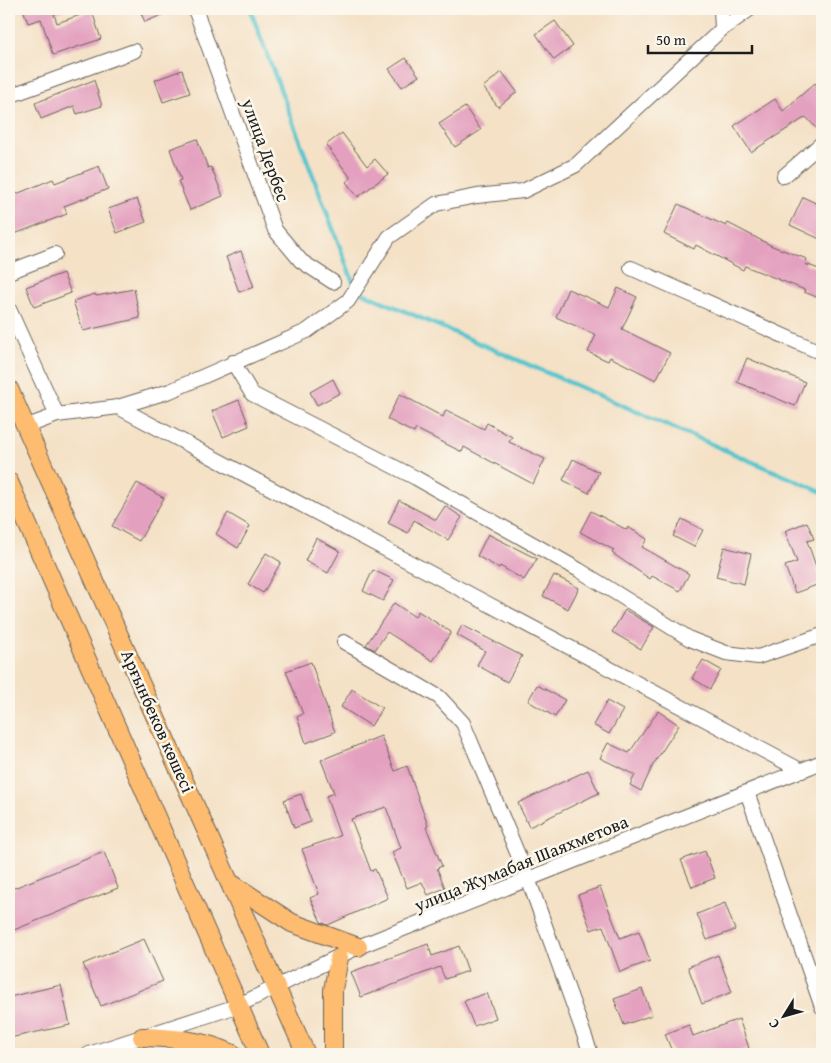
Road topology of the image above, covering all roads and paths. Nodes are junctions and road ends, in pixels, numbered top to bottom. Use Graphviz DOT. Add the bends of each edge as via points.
graph roads {
  1 [pos="196,9"];
  2 [pos="721,9"];
  3 [pos="750,9"];
  4 [pos="722,29"];
  5 [pos="134,51"];
  6 [pos="9,96"];
  7 [pos="822,143"];
  8 [pos="784,176"];
  9 [pos="55,254"];
  10 [pos="632,268"];
  11 [pos="9,272"];
  12 [pos="333,282"];
  13 [pos="9,309"];
  14 [pos="822,353"];
  15 [pos="233,362"];
  16 [pos="9,389"];
  17 [pos="118,407"];
  18 [pos="57,415"];
  19 [pos="25,427"];
  20 [pos="9,482"];
  21 [pos="822,635"];
  22 [pos="344,642"];
  23 [pos="822,762"];
  24 [pos="802,771"];
  25 [pos="747,792"];
  26 [pos="529,881"];
  27 [pos="229,882"];
  28 [pos="358,948"];
  29 [pos="339,958"];
  30 [pos="276,989"];
  31 [pos="237,1006"];
  32 [pos="822,1007"];
  33 [pos="142,1036"];
  34 [pos="89,1054"];
  35 [pos="233,1054"];
  36 [pos="260,1054"];
  37 [pos="306,1054"];
  38 [pos="333,1054"];
  39 [pos="590,1054"];
  1 -- 12 [label="street, улица Дербес" via="276,230 301,261"];
  2 -- 4 [label="street"];
  3 -- 4 [label="street"];
  4 -- 15 [label="street" via="576,165 523,191 436,204 389,237 348,301 307,331"];
  5 -- 6 [label="street"];
  7 -- 8 [label="street"];
  9 -- 11 [label="street"];
  10 -- 14 [label="street"];
  13 -- 18 [label="street"];
  15 -- 17 [label="street" via="170,391"];
  15 -- 21 [label="street" via="252,394 433,488 579,570 690,639 726,653 758,657"];
  16 -- 19 [label="main road, Арғынбеков көшесі"];
  17 -- 18 [label="street"];
  17 -- 24 [label="street"];
  18 -- 19 [label="street"];
  19 -- 27 [label="main road, Арғынбеков көшесі"];
  20 -- 31 [label="main road"];
  22 -- 26 [label="street" via="439,697 463,723"];
  23 -- 24 [label="street, улица Жумабая Шаяхметова"];
  24 -- 25 [label="street, улица Жумабая Шаяхметова"];
  25 -- 26 [label="street, улица Жумабая Шаяхметова"];
  25 -- 32 [label="street"];
  26 -- 28 [label="street, улица Жумабая Шаяхметова"];
  26 -- 39 [label="street"];
  27 -- 28 [label="main road" via="292,923"];
  27 -- 30 [label="main road, Арғынбеков көшесі"];
  28 -- 29 [label="street, улица Жумабая Шаяхметова"];
  29 -- 30 [label="street, улица Жумабая Шаяхметова"];
  29 -- 38 [label="main road" via="333,990"];
  30 -- 31 [label="street, улица Жумабая Шаяхметова"];
  30 -- 37 [label="main road, Арғынбеков көшесі"];
  31 -- 33 [label="street, улица Жумабая Шаяхметова"];
  31 -- 36 [label="main road"];
  33 -- 34 [label="street, улица Жумабая Шаяхметова"];
  33 -- 35 [label="main road" via="204,1043"];
}
